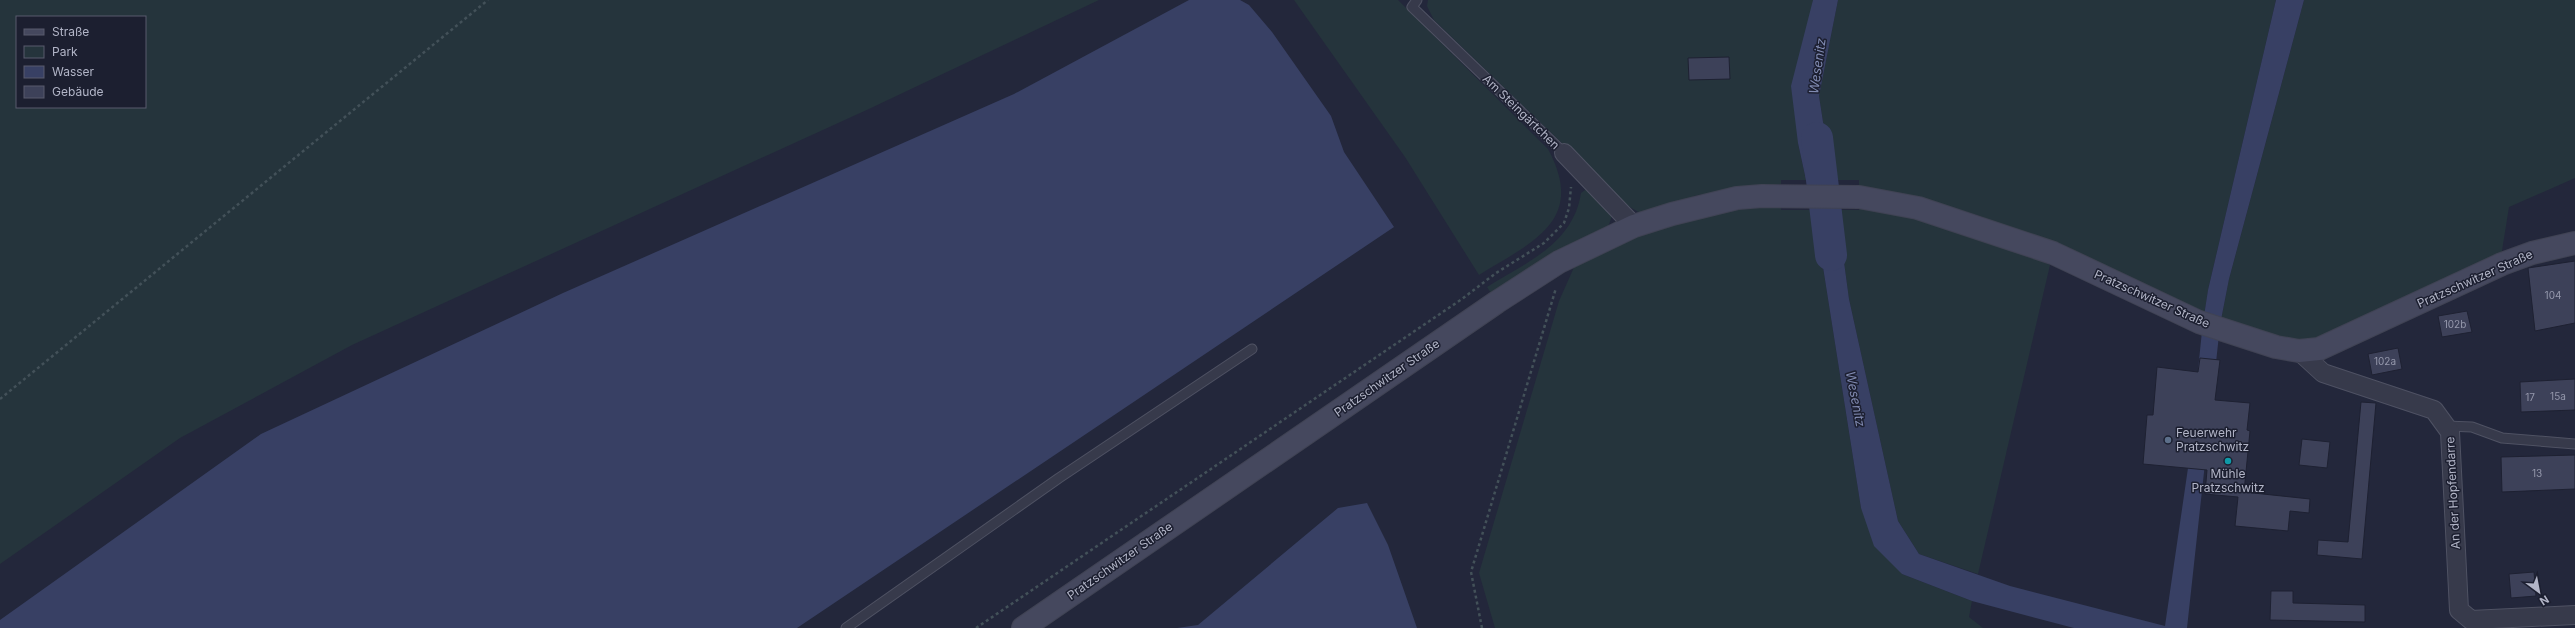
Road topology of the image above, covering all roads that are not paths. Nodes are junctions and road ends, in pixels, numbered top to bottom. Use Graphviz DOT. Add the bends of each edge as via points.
graph roads {
  1 [pos="1417,0"];
  2 [pos="1564,153"];
  3 [pos="1634,226"];
  4 [pos="2575,243"];
  5 [pos="1252,349"];
  6 [pos="2299,351"];
  7 [pos="2446,426"];
  8 [pos="2575,444"];
  9 [pos="2575,615"];
  10 [pos="846,628"];
  11 [pos="1023,628"];
  1 -- 2 [label="lane, Am Steingärtchen" via="1412,7"];
  2 -- 3 [label="street, Am Steingärtchen"];
  3 -- 6 [label="street, Pratzschwitzer Straße" via="1738,198 1859,197 1918,208 2053,253 2199,322 2276,347"];
  3 -- 11 [label="street, Pratzschwitzer Straße" via="1559,262 1497,302"];
  4 -- 6 [label="street, Pratzschwitzer Straße" via="2514,260 2319,348"];
  5 -- 10 [label="lane" via="1059,478"];
  6 -- 7 [label="street, An der Hopfendarre" via="2323,372 2434,410"];
  7 -- 8 [label="lane" via="2472,427 2502,438"];
  7 -- 9 [label="street, An der Hopfendarre" via="2450,432 2459,610 2471,620"];
}
